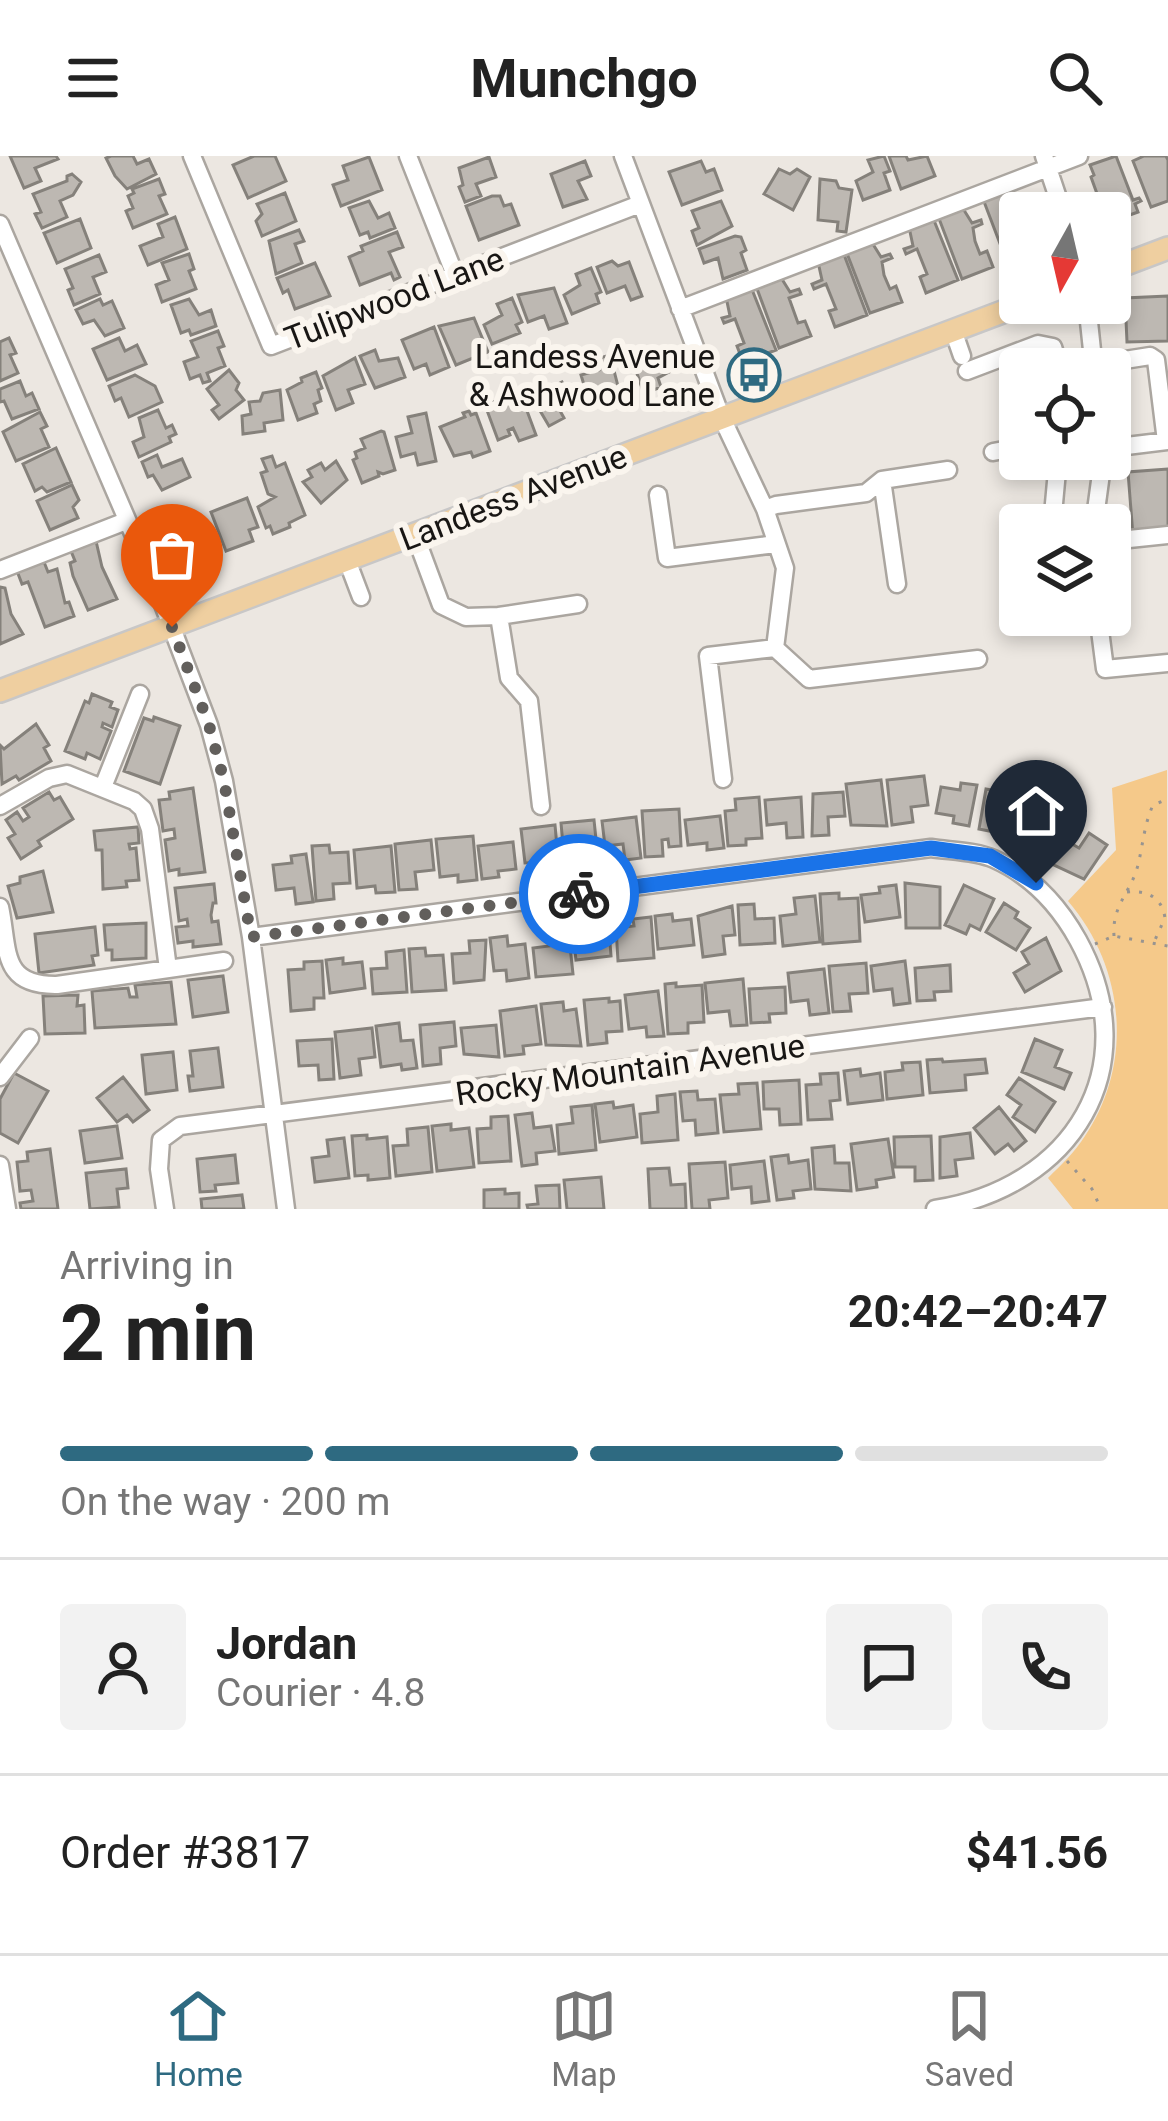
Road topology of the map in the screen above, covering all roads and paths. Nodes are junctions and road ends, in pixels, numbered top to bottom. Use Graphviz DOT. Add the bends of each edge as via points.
graph roads {
  1 [pos="192,156"];
  2 [pos="409,156"];
  3 [pos="623,156"];
  4 [pos="1079,156"];
  5 [pos="1046,162"];
  6 [pos="1056,192"];
  7 [pos="640,204"];
  8 [pos="0,224"];
  9 [pos="1168,248"];
  10 [pos="1131,262"];
  11 [pos="455,274"];
  12 [pos="680,309"];
  13 [pos="999,313"];
  14 [pos="953,330"];
  15 [pos="1023,348"];
  16 [pos="1053,348"];
  17 [pos="999,355"];
  18 [pos="1131,360"];
  19 [pos="721,416"];
  20 [pos="1167,441"];
  21 [pos="1131,445"];
  22 [pos="992,452"];
  23 [pos="999,452"];
  24 [pos="948,470"];
  25 [pos="882,480"];
  26 [pos="658,494"];
  27 [pos="765,509"];
  28 [pos="126,521"];
  29 [pos="415,535"];
  30 [pos="1168,535"];
  31 [pos="1131,539"];
  32 [pos="776,544"];
  33 [pos="347,560"];
  34 [pos="0,570"];
  35 [pos="897,584"];
  36 [pos="361,597"];
  37 [pos="578,604"];
  38 [pos="500,616"];
  39 [pos="172,627"];
  40 [pos="1101,636"];
  41 [pos="776,648"];
  42 [pos="978,659"];
  43 [pos="1168,663"];
  44 [pos="0,691"];
  45 [pos="140,694"];
  46 [pos="723,779"];
  47 [pos="103,787"];
  48 [pos="1168,799"];
  49 [pos="0,806"];
  50 [pos="541,806"];
  51 [pos="1125,892"];
  52 [pos="1168,899"];
  53 [pos="1160,903"];
  54 [pos="0,908"];
  55 [pos="1114,936"];
  56 [pos="251,937"];
  57 [pos="1154,942"];
  58 [pos="1168,946"];
  59 [pos="1083,949"];
  60 [pos="224,961"];
  61 [pos="168,969"];
  62 [pos="1103,1007"];
  63 [pos="30,1038"];
  64 [pos="0,1077"];
  65 [pos="274,1117"];
  66 [pos="1058,1151"];
  67 [pos="0,1165"];
  68 [pos="7,1209"];
  69 [pos="165,1209"];
  70 [pos="286,1209"];
  71 [pos="934,1209"];
  72 [pos="1101,1209"];
  1 -- 11 [label="street, Tulipwood Lane" via="271,346"];
  2 -- 11 [label="street"];
  3 -- 7 [label="street"];
  4 -- 5 [label="street"];
  5 -- 6 [label="street"];
  5 -- 12 [label="street"];
  7 -- 11 [label="street, Tulipwood Lane"];
  7 -- 12 [label="street"];
  8 -- 28 [label="street"];
  9 -- 10 [label="main road"];
  12 -- 19 [label="street"];
  13 -- 14 [label="main road, Landess Avenue"];
  14 -- 17 [label="street" via="964,364"];
  14 -- 19 [label="main road, Landess Avenue"];
  15 -- 16 [label="street"];
  18 -- 20 [label="street" via="1156,360"];
  19 -- 27 [label="street"];
  19 -- 29 [label="main road, Landess Avenue"];
  20 -- 21 [label="street"];
  22 -- 23 [label="street"];
  24 -- 25 [label="street"];
  25 -- 27 [label="street" via="866,493"];
  25 -- 35 [label="street"];
  26 -- 32 [label="street" via="667,558"];
  27 -- 32 [label="street"];
  28 -- 34 [label="street"];
  28 -- 39 [label="street"];
  29 -- 33 [label="main road, Landess Avenue"];
  29 -- 38 [label="street" via="441,605 466,617"];
  30 -- 31 [label="street"];
  32 -- 41 [label="street" via="785,568"];
  33 -- 36 [label="street"];
  33 -- 39 [label="main road, Landess Avenue"];
  37 -- 38 [label="street"];
  38 -- 50 [label="street" via="509,678 529,701"];
  39 -- 44 [label="main road, Landess Avenue"];
  39 -- 56 [label="street" via="224,781"];
  40 -- 43 [label="street" via="1105,669"];
  41 -- 42 [label="street" via="808,679"];
  41 -- 46 [label="street" via="708,656"];
  45 -- 47 [label="street"];
  47 -- 49 [label="street" via="58,775"];
  47 -- 61 [label="street" via="134,801 147,818"];
  48 -- 51 [label="path" via="1153,805"];
  51 -- 53 [label="path"];
  51 -- 55 [label="path"];
  52 -- 53 [label="path"];
  53 -- 57 [label="path" via="1165,918"];
  54 -- 61 [label="street" via="6,956 34,983"];
  55 -- 57 [label="path"];
  55 -- 59 [label="path"];
  56 -- 59 [label="street" via="931,848 990,856 1036,883"];
  56 -- 65 [label="street"];
  57 -- 58 [label="path"];
  59 -- 62 [label="street"];
  60 -- 61 [label="street"];
  62 -- 65 [label="street, Rocky Mountain Avenue"];
  62 -- 66 [label="street" via="1099,1074"];
  63 -- 64 [label="street"];
  65 -- 69 [label="street, Rocky Mountain Avenue" via="181,1126 161,1139"];
  65 -- 70 [label="street"];
  66 -- 71 [label="street" via="994,1195"];
  66 -- 72 [label="path"];
  67 -- 68 [label="street"];
}
